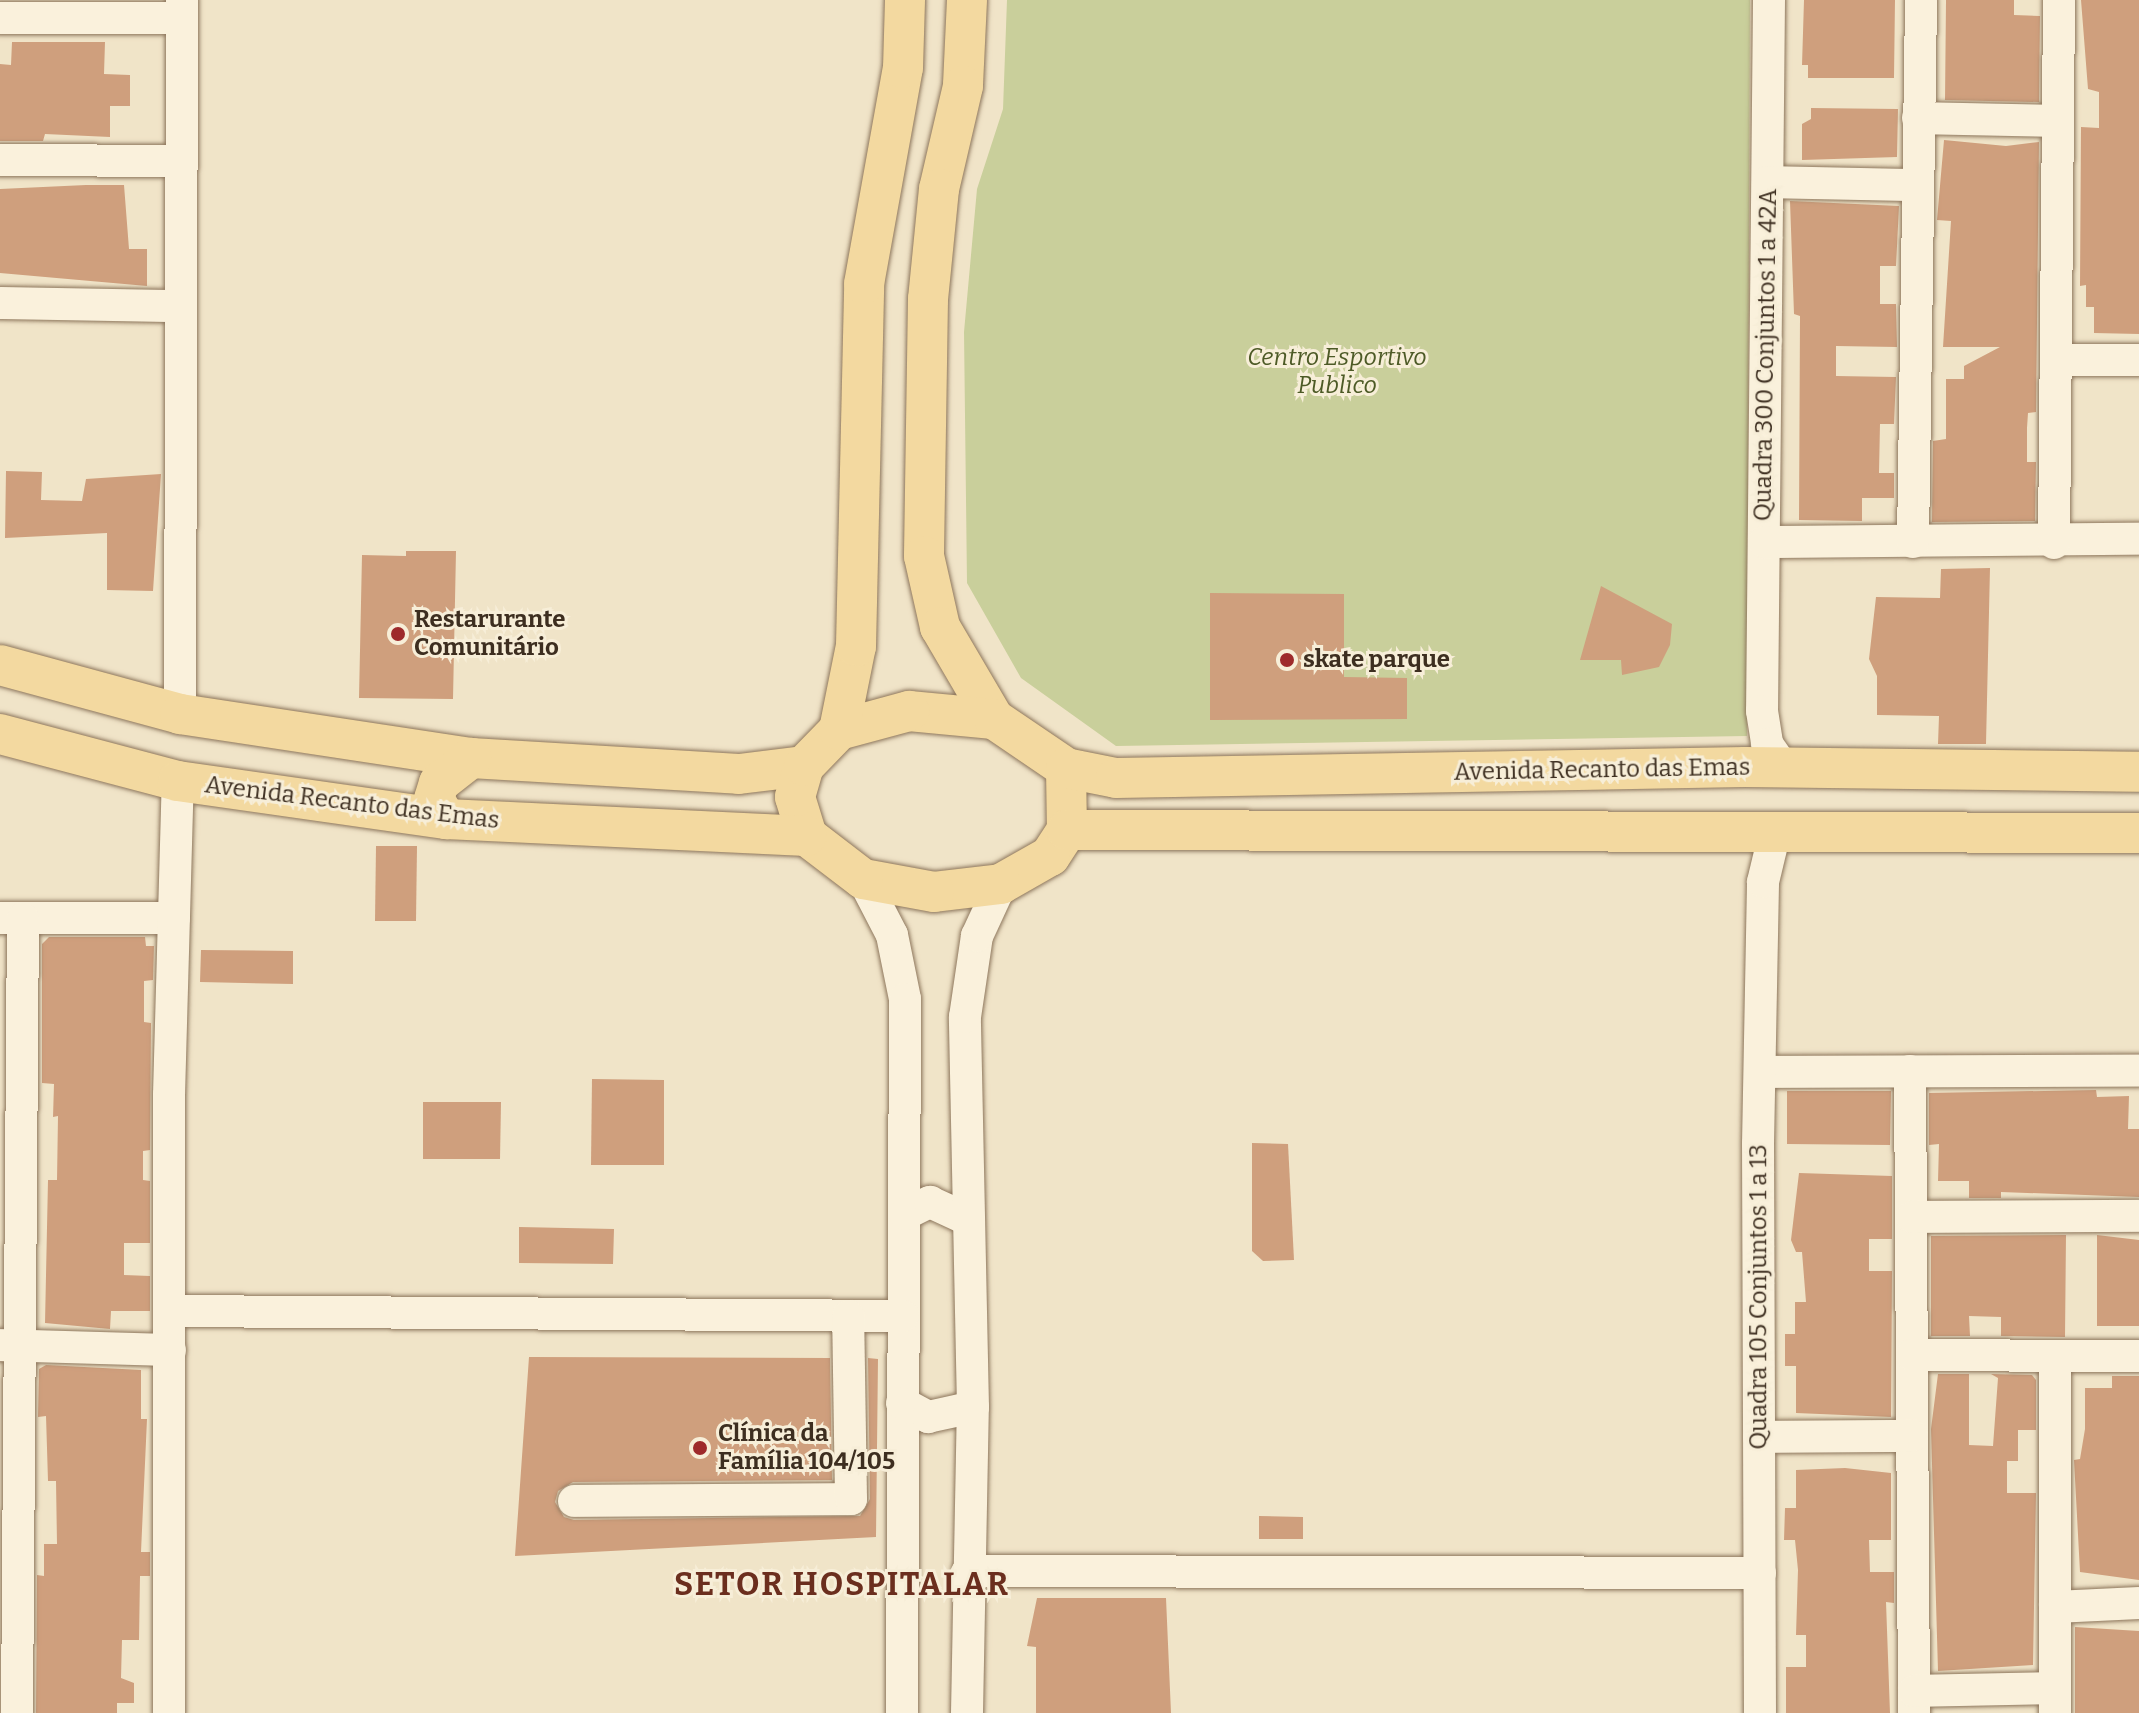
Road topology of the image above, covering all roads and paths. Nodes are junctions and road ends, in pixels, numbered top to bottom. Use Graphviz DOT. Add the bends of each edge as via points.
graph roads {
  1 [pos="905,0"];
  2 [pos="967,0"];
  3 [pos="1769,0"];
  4 [pos="1921,0"];
  5 [pos="2059,0"];
  6 [pos="182,9"];
  7 [pos="0,18"];
  8 [pos="1918,118"];
  9 [pos="2057,121"];
  10 [pos="0,160"];
  11 [pos="182,161"];
  12 [pos="1768,182"];
  13 [pos="1917,185"];
  14 [pos="0,303"];
  15 [pos="180,306"];
  16 [pos="2060,360"];
  17 [pos="2139,360"];
  18 [pos="2139,539"];
  19 [pos="1764,542"];
  20 [pos="1913,542"];
  21 [pos="2054,543"];
  22 [pos="0,665"];
  23 [pos="1762,711"];
  24 [pos="180,714"];
  25 [pos="994,719"];
  26 [pos="839,730"];
  27 [pos="0,734"];
  28 [pos="387,746"];
  29 [pos="471,758"];
  30 [pos="804,766"];
  31 [pos="1745,767"];
  32 [pos="1066,768"];
  33 [pos="1784,768"];
  34 [pos="1853,769"];
  35 [pos="1921,770"];
  36 [pos="2139,772"];
  37 [pos="1989,774"];
  38 [pos="178,781"];
  39 [pos="385,810"];
  40 [pos="446,819"];
  41 [pos="1067,830"];
  42 [pos="1872,831"];
  43 [pos="1917,831"];
  44 [pos="1763,832"];
  45 [pos="2139,833"];
  46 [pos="1984,834"];
  47 [pos="807,836"];
  48 [pos="863,879"];
  49 [pos="1001,884"];
  50 [pos="12,918"];
  51 [pos="174,918"];
  52 [pos="1910,1071"];
  53 [pos="2139,1071"];
  54 [pos="1760,1072"];
  55 [pos="905,1214"];
  56 [pos="2139,1216"];
  57 [pos="1912,1217"];
  58 [pos="967,1219"];
  59 [pos="170,1311"];
  60 [pos="848,1316"];
  61 [pos="903,1316"];
  62 [pos="9,1345"];
  63 [pos="170,1350"];
  64 [pos="1912,1355"];
  65 [pos="2139,1356"];
  66 [pos="2055,1357"];
  67 [pos="902,1403"];
  68 [pos="973,1407"];
  69 [pos="1912,1436"];
  70 [pos="1759,1437"];
  71 [pos="8,1488"];
  72 [pos="574,1501"];
  73 [pos="968,1571"];
  74 [pos="1760,1573"];
  75 [pos="2139,1603"];
  76 [pos="2055,1607"];
  77 [pos="8,1625"];
  78 [pos="2054,1700"];
  79 [pos="1914,1702"];
  80 [pos="17,1713"];
  81 [pos="169,1713"];
  82 [pos="902,1713"];
  83 [pos="967,1713"];
  84 [pos="1760,1713"];
  1 -- 26 [label="main road" via="903,68 864,284 856,646"];
  2 -- 25 [label="main road" via="963,86 939,189 928,299 924,556 940,627"];
  3 -- 12 [label="street, Quadra 300 Conjuntos 1 a 42A"];
  4 -- 8 [label="street"];
  5 -- 9 [label="street"];
  6 -- 7 [label="street"];
  6 -- 11 [label="street"];
  8 -- 9 [label="street"];
  8 -- 13 [label="street"];
  9 -- 16 [label="street"];
  10 -- 11 [label="street"];
  11 -- 15 [label="street"];
  12 -- 13 [label="street"];
  12 -- 19 [label="street, Quadra 300 Conjuntos 1 a 42A"];
  13 -- 20 [label="street"];
  14 -- 15 [label="street"];
  15 -- 24 [label="street"];
  16 -- 17 [label="street"];
  16 -- 21 [label="street"];
  18 -- 21 [label="street"];
  19 -- 20 [label="street"];
  19 -- 23 [label="street, Quadra 300 Conjuntos 1 a 42A"];
  20 -- 21 [label="street"];
  22 -- 24 [label="main road"];
  23 -- 31 [label="street, Quadra 300 Conjuntos 1 a 42A"];
  23 -- 33 [label="street, Quadra 300 Conjuntos 1 a 42A" via="1767,744"];
  24 -- 28 [label="main road"];
  25 -- 26 [label="main road" via="909,711"];
  25 -- 32 [label="main road"];
  26 -- 30 [label="main road"];
  27 -- 38 [label="main road, Avenida Recanto das Emas"];
  28 -- 29 [label="main road"];
  28 -- 39 [label="main road" via="404,775 395,803"];
  29 -- 30 [label="main road" via="739,774"];
  29 -- 40 [label="main road" via="439,783 434,799"];
  30 -- 47 [label="main road" via="795,797"];
  31 -- 32 [label="main road, Avenida Recanto das Emas" via="1116,778"];
  31 -- 33 [label="main road, Avenida Recanto das Emas"];
  32 -- 41 [label="main road"];
  33 -- 34 [label="main road, Avenida Recanto das Emas"];
  34 -- 35 [label="main road, Avenida Recanto das Emas"];
  34 -- 42 [label="main road"];
  35 -- 37 [label="main road, Avenida Recanto das Emas"];
  35 -- 43 [label="main road" via="1940,785 1943,809"];
  36 -- 37 [label="main road, Avenida Recanto das Emas"];
  37 -- 46 [label="main road" via="1977,783 1970,810"];
  38 -- 39 [label="main road, Avenida Recanto das Emas"];
  38 -- 51 [label="street"];
  39 -- 40 [label="main road, Avenida Recanto das Emas"];
  40 -- 47 [label="main road, Avenida Recanto das Emas"];
  41 -- 44 [label="main road"];
  41 -- 49 [label="main road" via="1050,856"];
  42 -- 43 [label="main road"];
  42 -- 44 [label="main road"];
  43 -- 46 [label="main road"];
  44 -- 54 [label="street, Quadra 105 Conjuntos 1 a 13"];
  45 -- 46 [label="main road"];
  47 -- 48 [label="main road"];
  48 -- 49 [label="main road" via="934,892"];
  48 -- 55 [label="street" via="892,935 905,999"];
  49 -- 58 [label="street" via="977,936 967,981"];
  50 -- 51 [label="street"];
  50 -- 62 [label="street"];
  51 -- 59 [label="street"];
  52 -- 53 [label="street"];
  52 -- 54 [label="street"];
  52 -- 57 [label="street"];
  54 -- 70 [label="street, Quadra 105 Conjuntos 1 a 13"];
  55 -- 58 [label="street" via="930,1202"];
  55 -- 61 [label="street"];
  56 -- 57 [label="street"];
  57 -- 64 [label="street"];
  58 -- 68 [label="street"];
  59 -- 60 [label="street"];
  59 -- 63 [label="street"];
  60 -- 61 [label="street"];
  60 -- 72 [label="street" via="851,1499"];
  61 -- 67 [label="street"];
  62 -- 63 [label="street"];
  62 -- 71 [label="street"];
  63 -- 81 [label="street"];
  64 -- 66 [label="street"];
  64 -- 69 [label="street"];
  65 -- 66 [label="street"];
  66 -- 76 [label="street"];
  67 -- 68 [label="street" via="928,1417"];
  67 -- 82 [label="street"];
  68 -- 73 [label="street"];
  69 -- 70 [label="street"];
  69 -- 79 [label="street"];
  70 -- 74 [label="street, Quadra 105 Conjuntos 1 a 13"];
  71 -- 77 [label="street"];
  73 -- 74 [label="street"];
  73 -- 83 [label="street"];
  74 -- 84 [label="street, Quadra 105 Conjuntos 1 a 13"];
  75 -- 76 [label="street"];
  76 -- 78 [label="street"];
  77 -- 80 [label="street"];
  78 -- 79 [label="street"];
}
